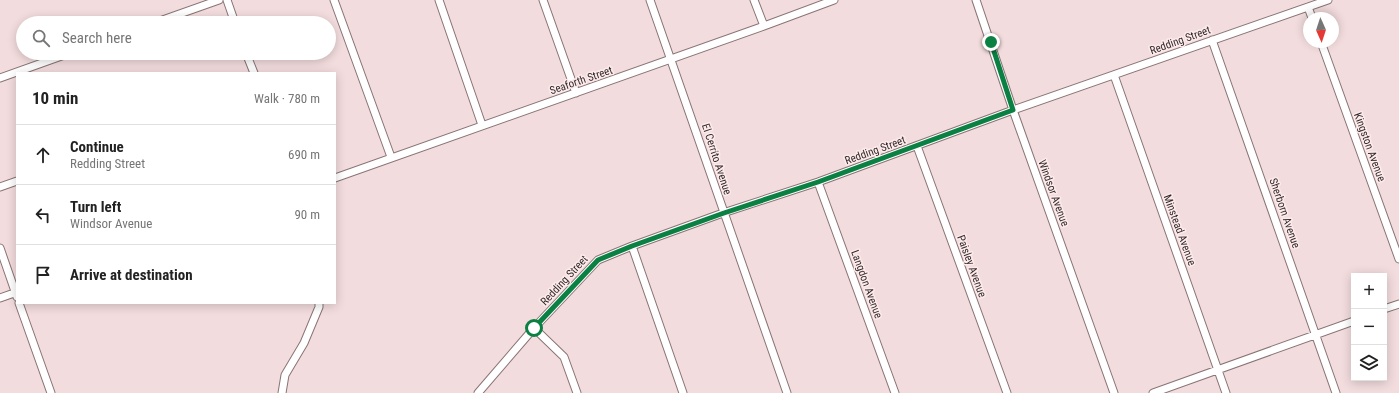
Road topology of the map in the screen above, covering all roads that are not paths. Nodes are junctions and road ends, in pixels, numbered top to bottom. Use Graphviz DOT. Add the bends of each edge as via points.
graph roads {
  1 [pos="218,0"];
  2 [pos="227,0"];
  3 [pos="334,0"];
  4 [pos="439,0"];
  5 [pos="544,0"];
  6 [pos="650,0"];
  7 [pos="754,0"];
  8 [pos="834,0"];
  9 [pos="976,0"];
  10 [pos="1328,0"];
  11 [pos="1308,7"];
  12 [pos="1310,12"];
  13 [pos="173,16"];
  14 [pos="233,16"];
  15 [pos="764,26"];
  16 [pos="1212,40"];
  17 [pos="1323,48"];
  18 [pos="672,59"];
  19 [pos="50,60"];
  20 [pos="249,60"];
  21 [pos="16,72"];
  22 [pos="17,72"];
  23 [pos="254,72"];
  24 [pos="1114,75"];
  25 [pos="0,78"];
  26 [pos="576,93"];
  27 [pos="1013,110"];
  28 [pos="482,125"];
  29 [pos="917,146"];
  30 [pos="391,157"];
  31 [pos="336,178"];
  32 [pos="16,181"];
  33 [pos="818,182"];
  34 [pos="0,187"];
  35 [pos="724,213"];
  36 [pos="632,246"];
  37 [pos="0,248"];
  38 [pos="1399,259"];
  39 [pos="16,294"];
  40 [pos="0,298"];
  41 [pos="19,304"];
  42 [pos="319,304"];
  43 [pos="1399,304"];
  44 [pos="1386,309"];
  45 [pos="1351,322"];
  46 [pos="534,328"];
  47 [pos="1316,335"];
  48 [pos="1218,369"];
  49 [pos="51,393"];
  50 [pos="282,393"];
  51 [pos="478,393"];
  52 [pos="577,393"];
  53 [pos="683,393"];
  54 [pos="787,393"];
  55 [pos="895,393"];
  56 [pos="1007,393"];
  57 [pos="1114,393"];
  58 [pos="1153,393"];
  59 [pos="1226,393"];
  60 [pos="1336,393"];
  1 -- 13 [label="street"];
  2 -- 14 [label="street"];
  3 -- 30 [label="street"];
  4 -- 28 [label="street"];
  5 -- 26 [label="street"];
  6 -- 18 [label="street, El Cerrito Avenue"];
  7 -- 15 [label="street"];
  8 -- 15 [label="street, Seaforth Street"];
  9 -- 27 [label="street, Windsor Avenue"];
  10 -- 11 [label="street, Redding Street"];
  11 -- 12 [label="street"];
  11 -- 16 [label="street, Redding Street"];
  15 -- 18 [label="street, Seaforth Street"];
  16 -- 24 [label="street, Redding Street"];
  16 -- 47 [label="street, Sherborn Avenue"];
  17 -- 38 [label="street, Kingston Avenue"];
  18 -- 26 [label="street, Seaforth Street"];
  18 -- 35 [label="street, El Cerrito Avenue"];
  19 -- 22 [label="street"];
  20 -- 23 [label="street"];
  21 -- 25 [label="street"];
  24 -- 27 [label="street, Redding Street"];
  24 -- 48 [label="street, Minstead Avenue"];
  26 -- 28 [label="street, Seaforth Street"];
  27 -- 29 [label="street, Redding Street"];
  27 -- 57 [label="street, Windsor Avenue"];
  28 -- 30 [label="street, Seaforth Street"];
  29 -- 33 [label="street, Redding Street"];
  29 -- 56 [label="street, Paisley Avenue"];
  30 -- 31 [label="street, Seaforth Street"];
  32 -- 34 [label="street"];
  33 -- 35 [label="street, Redding Street"];
  33 -- 55 [label="street, Langdon Avenue"];
  35 -- 36 [label="street, Redding Street"];
  35 -- 54 [label="street, El Cerrito Avenue"];
  36 -- 46 [label="street, Redding Street" via="598,260"];
  36 -- 53 [label="street"];
  37 -- 39 [label="street"];
  39 -- 40 [label="street"];
  41 -- 49 [label="street"];
  42 -- 50 [label="street" via="304,343 286,375"];
  43 -- 44 [label="street"];
  45 -- 47 [label="street"];
  46 -- 51 [label="street, Redding Street"];
  46 -- 52 [label="street" via="564,357"];
  47 -- 48 [label="street"];
  47 -- 60 [label="street, Sherborn Avenue"];
  48 -- 58 [label="street"];
  48 -- 59 [label="street, Minstead Avenue"];
}
